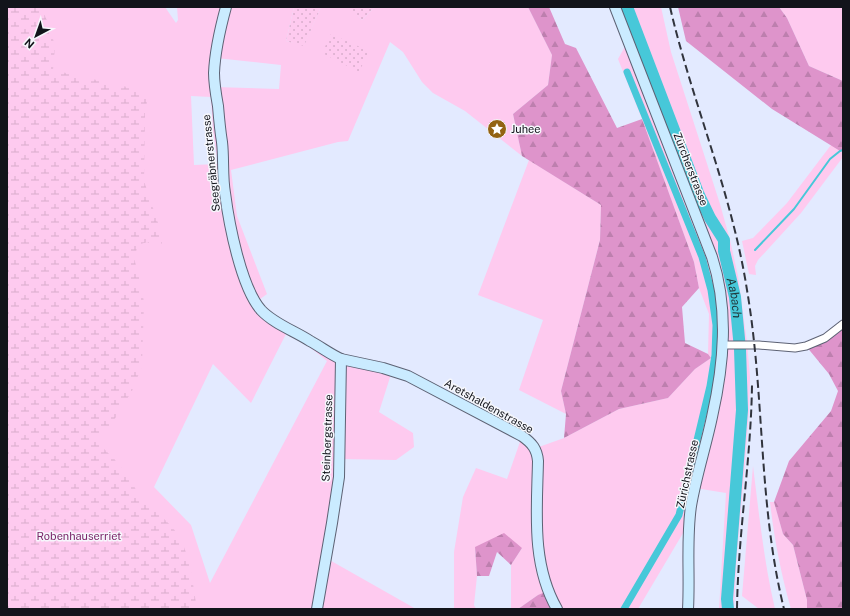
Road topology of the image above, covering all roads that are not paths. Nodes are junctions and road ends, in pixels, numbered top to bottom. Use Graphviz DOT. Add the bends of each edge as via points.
graph roads {
  1 [pos="226,7"];
  2 [pos="615,7"];
  3 [pos="843,324"];
  4 [pos="723,345"];
  5 [pos="341,359"];
  6 [pos="317,609"];
  7 [pos="557,609"];
  8 [pos="688,609"];
  1 -- 5 [label="street, Seegräbnerstrasse" via="214,74 224,158 224,192 230,228 241,268 248,288 262,311"];
  2 -- 4 [label="street, Zürcherstrasse" via="716,269 723,312"];
  3 -- 4 [label="street" via="825,338 795,348"];
  4 -- 8 [label="street, Zürichstrasse" via="713,416 690,517"];
  5 -- 6 [label="street, Steinbergstrasse" via="339,477"];
  5 -- 7 [label="street, Aretshaldenstrasse" via="408,376 522,436 534,446 538,454 537,530 540,561 548,591"];
}
